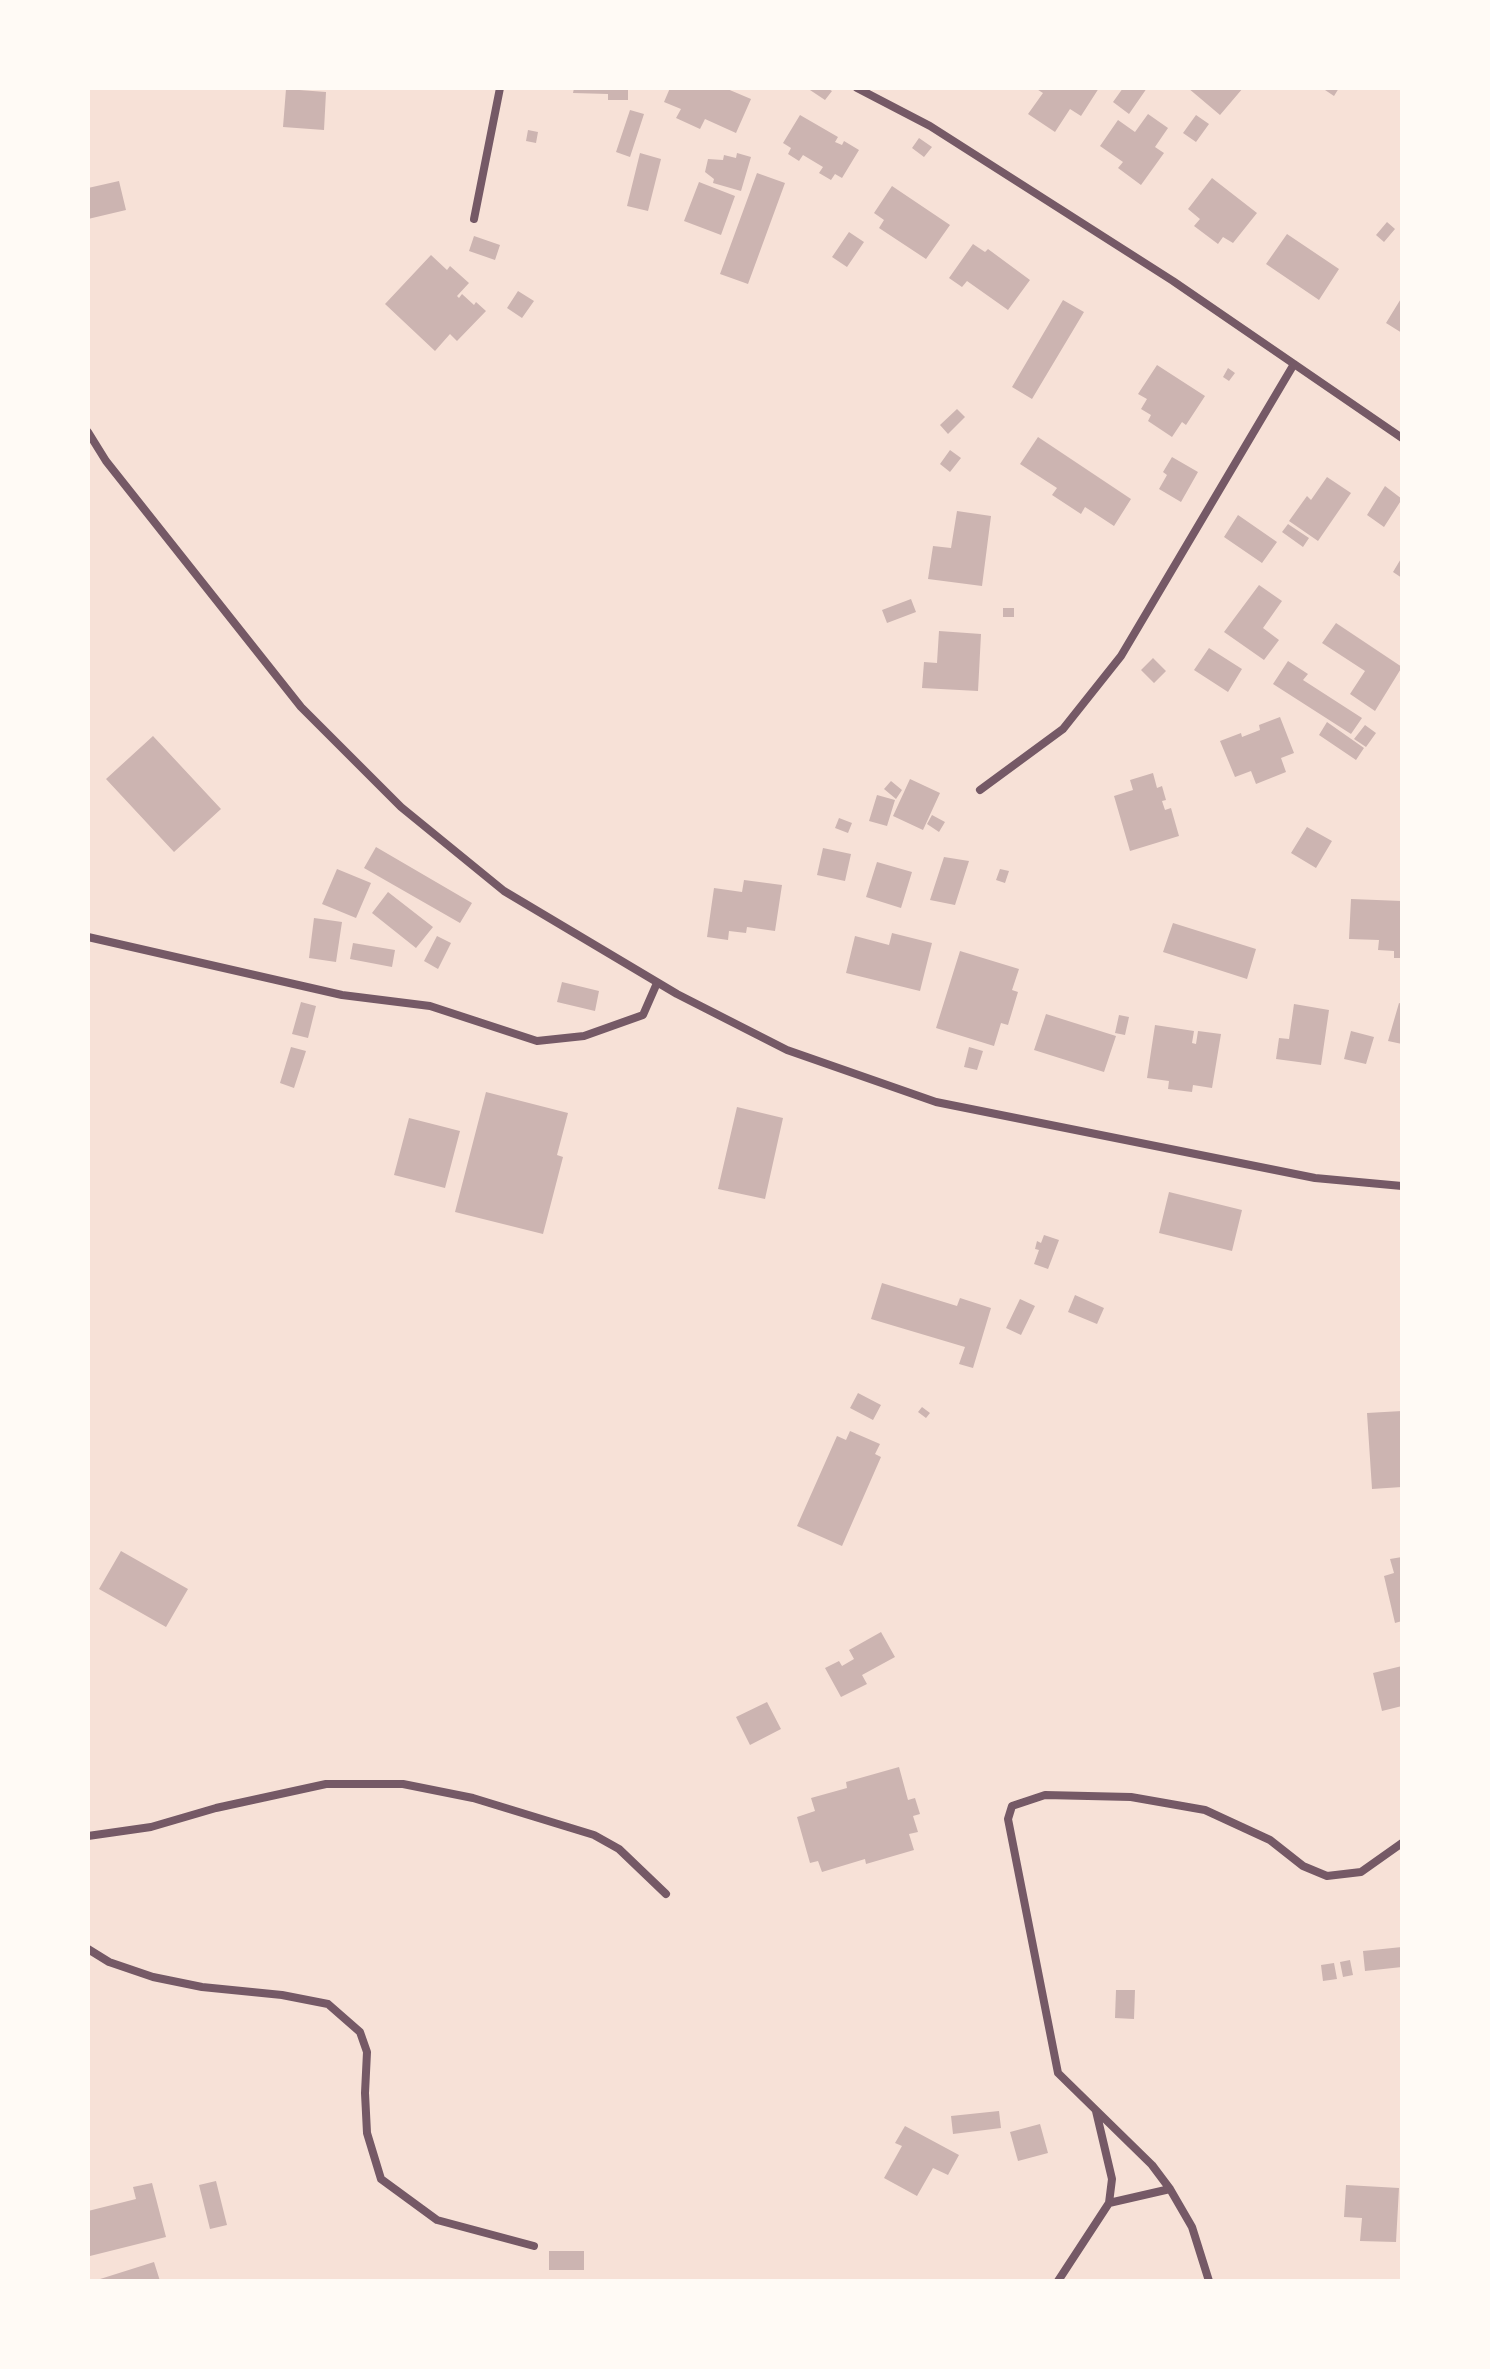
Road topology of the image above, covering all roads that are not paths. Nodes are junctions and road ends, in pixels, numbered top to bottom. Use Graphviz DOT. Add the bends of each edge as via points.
graph roads {
  1 [pos="500,88"];
  2 [pos="857,88"];
  3 [pos="474,219"];
  4 [pos="1294,364"];
  5 [pos="88,432"];
  6 [pos="1402,438"];
  7 [pos="980,790"];
  8 [pos="88,937"];
  9 [pos="657,983"];
  10 [pos="1402,1186"];
  11 [pos="88,1836"];
  12 [pos="1402,1843"];
  13 [pos="666,1894"];
  14 [pos="88,1949"];
  15 [pos="1096,2111"];
  16 [pos="1170,2189"];
  17 [pos="1109,2203"];
  18 [pos="534,2246"];
  19 [pos="1058,2281"];
  20 [pos="1209,2281"];
  1 -- 3 [label="street"];
  2 -- 4 [label="street" via="943,134"];
  4 -- 6 [label="street"];
  4 -- 7 [label="street" via="1121,656 1063,729"];
  5 -- 9 [label="street" via="301,707 401,807 504,891"];
  8 -- 9 [label="street" via="342,995 430,1006 537,1041 584,1036 643,1015"];
  9 -- 10 [label="street" via="787,1050 936,1102 1315,1178"];
  11 -- 13 [label="street" via="151,1827 326,1784 403,1784 485,1801 594,1835 619,1849"];
  12 -- 15 [label="street" via="1361,1872 1327,1876 1303,1866 1270,1840 1205,1810 1131,1797 1045,1795 1012,1806 1008,1819 1058,2073"];
  14 -- 18 [label="street" via="153,1977 328,2004 360,2032 367,2052 367,2133 381,2179 437,2220"];
  15 -- 16 [label="street"];
  15 -- 17 [label="street" via="1112,2179"];
  16 -- 17 [label="street"];
  16 -- 20 [label="street" via="1192,2227"];
  17 -- 19 [label="street"];
}
